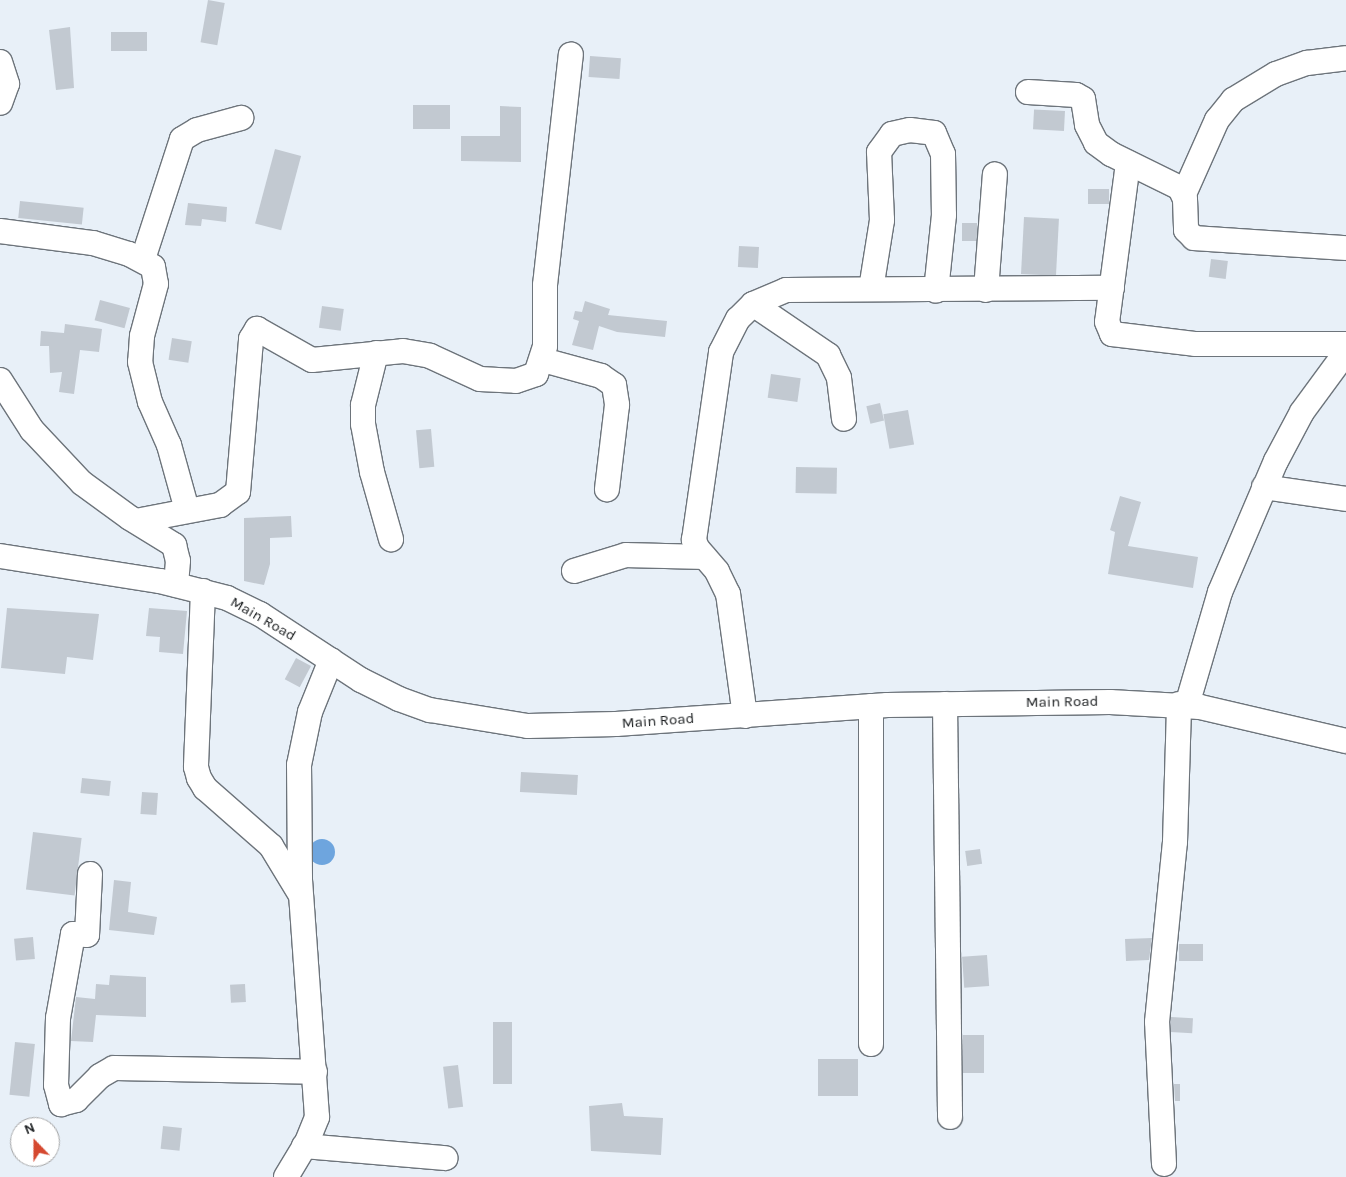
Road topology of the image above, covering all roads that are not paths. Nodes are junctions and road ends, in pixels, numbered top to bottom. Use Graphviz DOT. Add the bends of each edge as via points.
graph roads {
  1 [pos="571,54"];
  2 [pos="1346,58"];
  3 [pos="0,62"];
  4 [pos="1028,92"];
  5 [pos="0,103"];
  6 [pos="241,118"];
  7 [pos="1128,163"];
  8 [pos="994,174"];
  9 [pos="1184,194"];
  10 [pos="0,231"];
  11 [pos="1346,248"];
  12 [pos="143,260"];
  13 [pos="1112,288"];
  14 [pos="871,289"];
  15 [pos="986,290"];
  16 [pos="936,291"];
  17 [pos="753,304"];
  18 [pos="1346,344"];
  19 [pos="1346,352"];
  20 [pos="376,353"];
  21 [pos="543,360"];
  22 [pos="0,380"];
  23 [pos="844,419"];
  24 [pos="1264,487"];
  25 [pos="607,489"];
  26 [pos="1346,499"];
  27 [pos="187,510"];
  28 [pos="136,521"];
  29 [pos="391,538"];
  30 [pos="0,556"];
  31 [pos="704,557"];
  32 [pos="574,571"];
  33 [pos="176,585"];
  34 [pos="203,591"];
  35 [pos="331,660"];
  36 [pos="945,704"];
  37 [pos="1183,704"];
  38 [pos="871,706"];
  39 [pos="745,716"];
  40 [pos="1346,741"];
  41 [pos="90,874"];
  42 [pos="301,895"];
  43 [pos="871,1044"];
  44 [pos="315,1072"];
  45 [pos="950,1118"];
  46 [pos="304,1146"];
  47 [pos="445,1158"];
  48 [pos="1164,1164"];
  49 [pos="286,1177"];
  1 -- 21 [label="street" via="545,285"];
  2 -- 9 [label="street" via="1307,63 1276,74 1233,100 1214,126"];
  3 -- 5 [label="street" via="7,84"];
  4 -- 7 [label="street" via="1080,96 1086,106 1087,125 1096,143"];
  6 -- 12 [label="street" via="197,130 182,139"];
  7 -- 9 [label="street" via="1172,182"];
  7 -- 13 [label="street"];
  8 -- 15 [label="street"];
  9 -- 11 [label="street" via="1185,225 1194,238"];
  10 -- 12 [label="street" via="75,239"];
  12 -- 27 [label="street" via="153,267 157,278 142,336 143,380 169,445"];
  13 -- 15 [label="street"];
  13 -- 18 [label="street" via="1108,327 1116,336 1196,344"];
  14 -- 16 [label="street"];
  14 -- 16 [label="street" via="882,220 879,152 892,134 910,130 934,133 943,154 944,215"];
  14 -- 17 [label="street" via="786,290"];
  15 -- 16 [label="street"];
  17 -- 23 [label="street" via="828,355 838,378"];
  17 -- 31 [label="street" via="738,318 722,352 694,531 697,548"];
  19 -- 24 [label="street" via="1289,432"];
  20 -- 21 [label="street" via="417,352 480,379 501,382 531,378"];
  20 -- 27 [label="street" via="322,362 312,360 261,330 254,331 238,492 220,505"];
  20 -- 29 [label="street" via="363,405 363,424 372,472"];
  21 -- 25 [label="street" via="602,376 614,385 617,405"];
  22 -- 28 [label="street" via="27,423 52,453 82,483"];
  24 -- 26 [label="street"];
  24 -- 37 [label="street" via="1220,592"];
  27 -- 28 [label="street"];
  28 -- 33 [label="street" via="174,545 178,561"];
  30 -- 33 [label="street, Main Road"];
  31 -- 32 [label="street" via="626,555"];
  31 -- 39 [label="street" via="717,571 728,594"];
  33 -- 34 [label="street, Main Road"];
  34 -- 35 [label="street, Main Road" via="260,614"];
  34 -- 42 [label="street" via="196,766 199,778 204,788 271,846"];
  35 -- 39 [label="street, Main Road" via="376,688 430,710 528,726"];
  35 -- 42 [label="street" via="310,712 299,765"];
  36 -- 37 [label="street, Main Road"];
  36 -- 38 [label="street, Main Road"];
  36 -- 45 [label="street"];
  37 -- 40 [label="street, Main Road"];
  37 -- 48 [label="street" via="1175,842 1157,1022"];
  38 -- 39 [label="street, Main Road"];
  38 -- 43 [label="street"];
  41 -- 44 [label="street" via="87,935 73,934 58,1018 56,1085 61,1104 76,1100 100,1076 114,1068"];
  42 -- 44 [label="street"];
  44 -- 46 [label="street" via="317,1117"];
  46 -- 47 [label="street"];
  46 -- 49 [label="street"];
}
